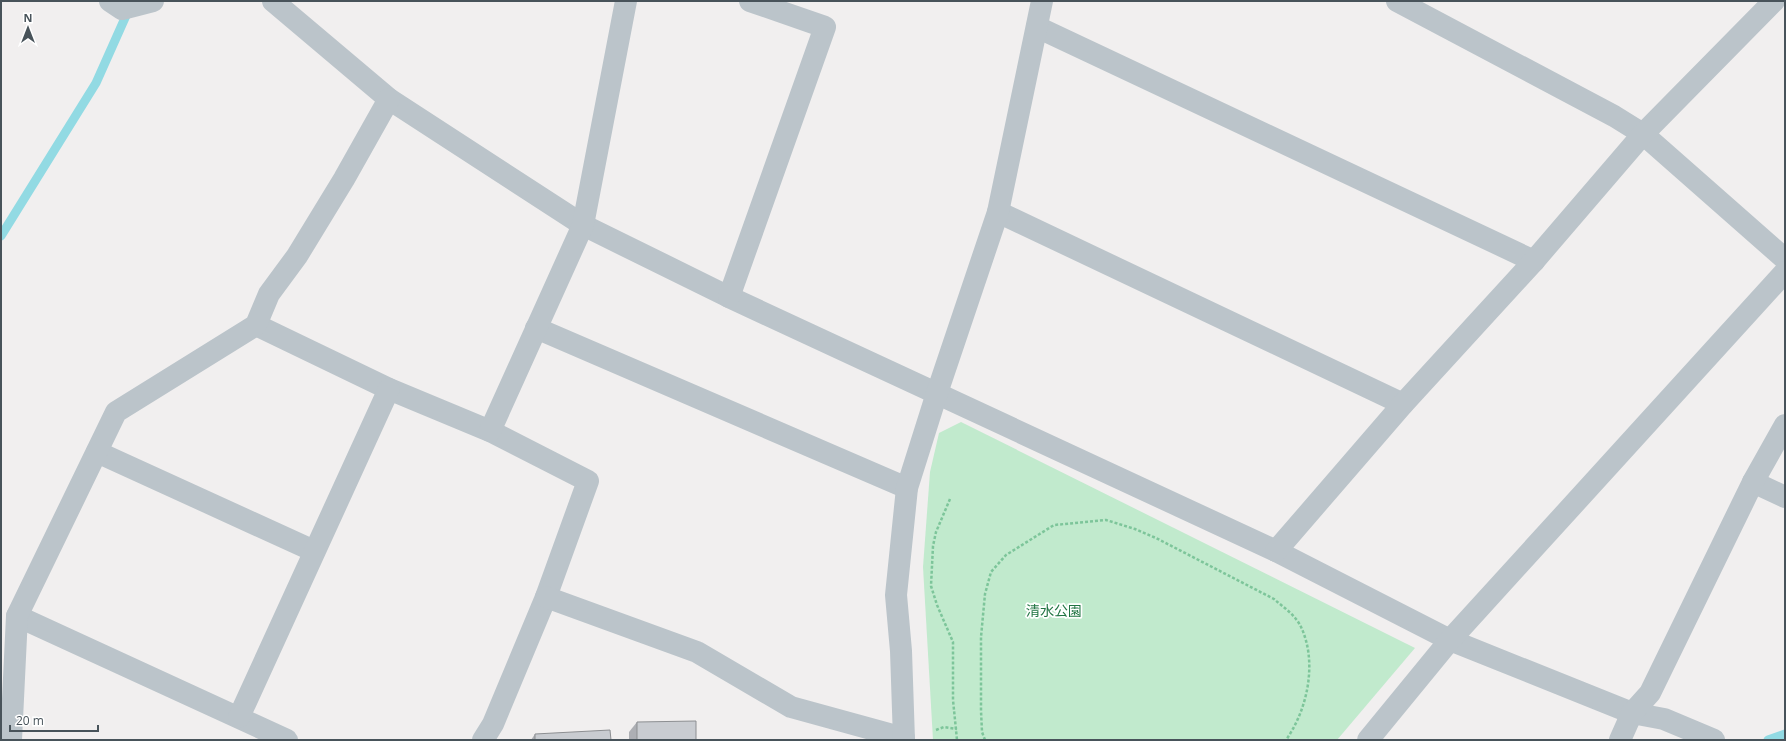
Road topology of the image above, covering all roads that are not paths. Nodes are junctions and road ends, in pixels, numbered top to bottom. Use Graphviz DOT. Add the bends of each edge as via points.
graph roads {
  1 [pos="110,1"];
  2 [pos="153,1"];
  3 [pos="273,1"];
  4 [pos="626,1"];
  5 [pos="750,1"];
  6 [pos="1042,1"];
  7 [pos="1396,1"];
  8 [pos="1774,1"];
  9 [pos="1037,27"];
  10 [pos="389,99"];
  11 [pos="1643,134"];
  12 [pos="998,212"];
  13 [pos="583,225"];
  14 [pos="1785,259"];
  15 [pos="1534,261"];
  16 [pos="1785,272"];
  17 [pos="730,297"];
  18 [pos="256,325"];
  19 [pos="536,328"];
  20 [pos="389,389"];
  21 [pos="937,393"];
  22 [pos="1404,404"];
  23 [pos="1785,426"];
  24 [pos="490,431"];
  25 [pos="97,452"];
  26 [pos="1753,482"];
  27 [pos="907,488"];
  28 [pos="1785,497"];
  29 [pos="314,550"];
  30 [pos="1276,552"];
  31 [pos="546,597"];
  32 [pos="17,616"];
  33 [pos="1450,640"];
  34 [pos="1632,713"];
  35 [pos="240,717"];
  36 [pos="904,739"];
  37 [pos="11,740"];
  38 [pos="287,740"];
  39 [pos="484,740"];
  40 [pos="1368,740"];
  41 [pos="1620,740"];
  42 [pos="1714,740"];
  1 -- 2 [label="street" via="122,9"];
  3 -- 10 [label="street"];
  4 -- 13 [label="street"];
  5 -- 17 [label="street" via="824,27"];
  6 -- 9 [label="street"];
  7 -- 11 [label="street" via="1614,116"];
  8 -- 11 [label="street"];
  9 -- 12 [label="street"];
  9 -- 15 [label="street"];
  10 -- 13 [label="street"];
  10 -- 18 [label="street" via="297,256 269,294"];
  11 -- 14 [label="street"];
  11 -- 15 [label="street"];
  12 -- 21 [label="street"];
  12 -- 22 [label="street"];
  13 -- 17 [label="street"];
  13 -- 19 [label="street"];
  15 -- 22 [label="street"];
  16 -- 33 [label="street"];
  17 -- 21 [label="street"];
  18 -- 20 [label="street"];
  18 -- 25 [label="street" via="116,412"];
  19 -- 24 [label="street"];
  19 -- 27 [label="street"];
  20 -- 24 [label="street"];
  20 -- 29 [label="street"];
  21 -- 27 [label="street"];
  21 -- 30 [label="street"];
  22 -- 30 [label="street"];
  23 -- 26 [label="street"];
  24 -- 31 [label="street" via="588,481"];
  25 -- 29 [label="street"];
  25 -- 32 [label="street"];
  26 -- 28 [label="street"];
  26 -- 34 [label="street" via="1650,693"];
  27 -- 36 [label="street" via="896,595"];
  29 -- 35 [label="street"];
  30 -- 33 [label="street"];
  31 -- 36 [label="street" via="697,652 791,707"];
  31 -- 39 [label="street"];
  32 -- 35 [label="street"];
  32 -- 37 [label="street"];
  33 -- 34 [label="street"];
  33 -- 40 [label="street"];
  34 -- 41 [label="street"];
  34 -- 42 [label="street" via="1664,719"];
  35 -- 38 [label="street"];
}
